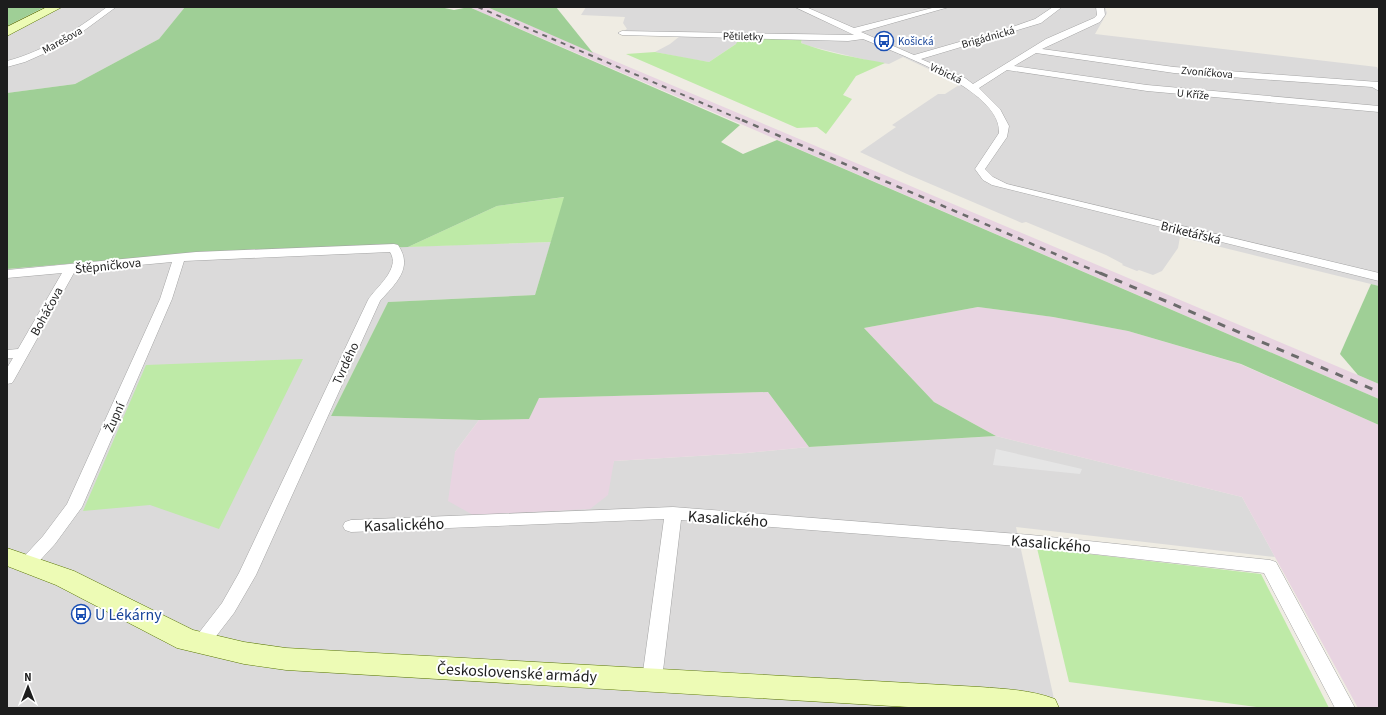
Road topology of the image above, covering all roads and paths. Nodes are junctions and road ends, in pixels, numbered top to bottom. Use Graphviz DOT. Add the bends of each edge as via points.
graph roads {
  1 [pos="56,7"];
  2 [pos="112,7"];
  3 [pos="799,7"];
  4 [pos="945,7"];
  5 [pos="1058,7"];
  6 [pos="1100,7"];
  7 [pos="853,31"];
  8 [pos="7,32"];
  9 [pos="622,33"];
  10 [pos="863,36"];
  11 [pos="1034,50"];
  12 [pos="914,58"];
  13 [pos="7,64"];
  14 [pos="1008,68"];
  15 [pos="974,87"];
  16 [pos="1379,88"];
  17 [pos="1379,109"];
  18 [pos="1003,186"];
  19 [pos="209,255"];
  20 [pos="179,258"];
  21 [pos="70,269"];
  22 [pos="7,274"];
  23 [pos="1379,277"];
  24 [pos="22,353"];
  25 [pos="7,354"];
  26 [pos="7,380"];
  27 [pos="673,513"];
  28 [pos="351,526"];
  29 [pos="17,560"];
  30 [pos="200,644"];
  31 [pos="652,679"];
  32 [pos="1045,708"];
  33 [pos="1345,708"];
  1 -- 8 [label="street"];
  2 -- 13 [label="street, Marešova" via="67,39 32,56"];
  3 -- 7 [label="street, Vrbická"];
  4 -- 7 [label="street"];
  5 -- 12 [label="street, Brigádnická" via="1038,21"];
  6 -- 11 [label="street" via="1101,15 1097,20"];
  7 -- 10 [label="street, Vrbická"];
  9 -- 10 [label="street, Pětiletky" via="848,38"];
  10 -- 12 [label="street, Vrbická"];
  11 -- 14 [label="street"];
  11 -- 16 [label="street, Zvoníčkova" via="1131,65 1375,84"];
  12 -- 15 [label="street, Vrbická"];
  14 -- 15 [label="street"];
  14 -- 17 [label="street, U Kříže" via="1157,90"];
  15 -- 18 [label="street, Vrbická" via="993,107 1005,128 1004,134 987,155 980,169 983,175"];
  18 -- 23 [label="street, Briketářská"];
  19 -- 20 [label="street, Štěpničkova"];
  19 -- 30 [label="street, Tvrdého" via="394,248 399,258 396,273 374,300 247,575 228,608"];
  20 -- 21 [label="street, Štěpničkova"];
  20 -- 29 [label="street, Župní" via="166,299 74,508 49,540"];
  21 -- 22 [label="street, Štěpničkova"];
  21 -- 24 [label="street, Boháčova"];
  24 -- 25 [label="street"];
  24 -- 26 [label="street, Boháčova"];
  27 -- 28 [label="street, Kasalického"];
  27 -- 31 [label="street, Kasalického"];
  27 -- 33 [label="street, Kasalického" via="1031,541 1270,567"];
  29 -- 30 [label="street, Československé armády" via="65,578 174,634"];
  30 -- 31 [label="street, Československé armády" via="244,654 286,658"];
  31 -- 32 [label="street, Československé armády" via="1016,702"];
}
